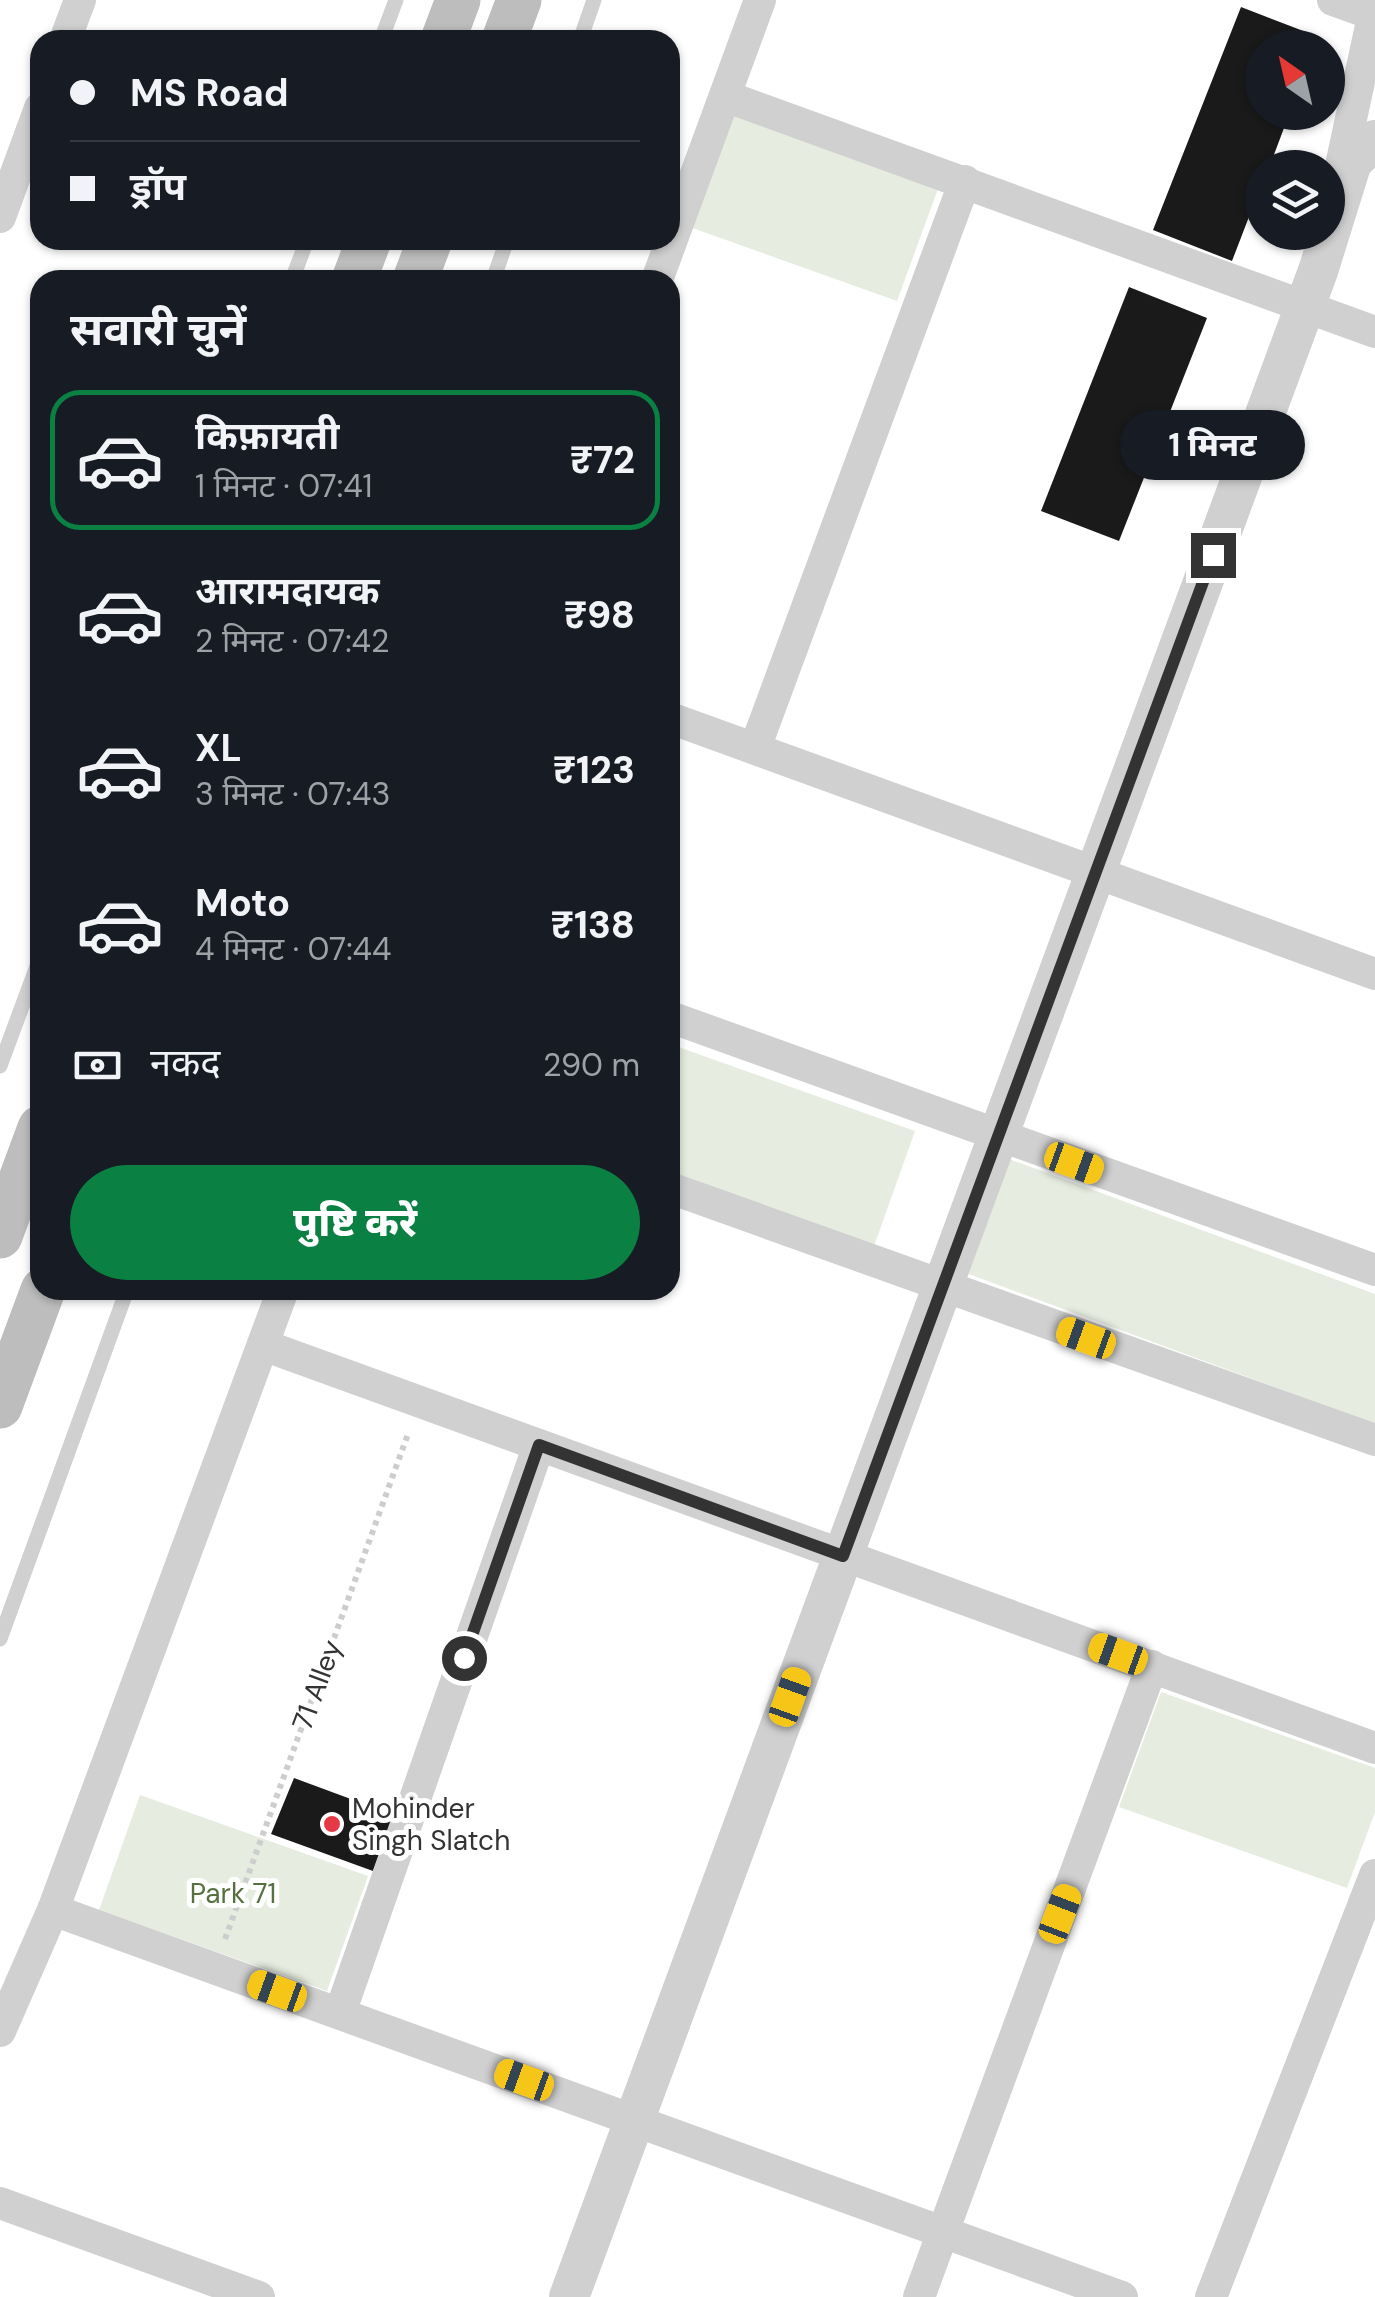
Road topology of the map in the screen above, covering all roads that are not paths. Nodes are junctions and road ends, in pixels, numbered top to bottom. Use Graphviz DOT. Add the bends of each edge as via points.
graph roads {
  1 [pos="80,0"];
  2 [pos="396,0"];
  3 [pos="458,0"];
  4 [pos="519,0"];
  5 [pos="594,0"];
  6 [pos="760,0"];
  7 [pos="1333,0"];
  8 [pos="1374,11"];
  9 [pos="69,30"];
  10 [pos="386,30"];
  11 [pos="447,30"];
  12 [pos="508,30"];
  13 [pos="584,30"];
  14 [pos="725,96"];
  15 [pos="30,135"];
  16 [pos="1375,140"];
  17 [pos="965,181"];
  18 [pos="680,216"];
  19 [pos="0,217"];
  20 [pos="1319,259"];
  21 [pos="1375,332"];
  22 [pos="680,722"];
  23 [pos="755,748"];
  24 [pos="1095,874"];
  25 [pos="1373,968"];
  26 [pos="30,985"];
  27 [pos="680,1021"];
  28 [pos="0,1066"];
  29 [pos="998,1136"];
  30 [pos="30,1155"];
  31 [pos="680,1192"];
  32 [pos="0,1236"];
  33 [pos="1375,1270"];
  34 [pos="942,1287"];
  35 [pos="39,1300"];
  36 [pos="123,1300"];
  37 [pos="279,1300"];
  38 [pos="262,1345"];
  39 [pos="0,1406"];
  40 [pos="1375,1440"];
  41 [pos="539,1445"];
  42 [pos="843,1556"];
  43 [pos="0,1639"];
  44 [pos="1152,1666"];
  45 [pos="1375,1748"];
  46 [pos="1375,1875"];
  47 [pos="53,1910"];
  48 [pos="340,2013"];
  49 [pos="0,2031"];
  50 [pos="634,2121"];
  51 [pos="0,2204"];
  52 [pos="943,2232"];
  53 [pos="258,2297"];
  54 [pos="569,2297"];
  55 [pos="919,2297"];
  56 [pos="1122,2297"];
  57 [pos="1211,2297"];
  1 -- 9 [label="street"];
  2 -- 10 [label="lane"];
  3 -- 11 [label="main road"];
  4 -- 12 [label="main road"];
  5 -- 13 [label="lane"];
  6 -- 14 [label="street"];
  7 -- 8 [label="street"];
  8 -- 20 [label="street"];
  14 -- 17 [label="street"];
  14 -- 18 [label="street"];
  15 -- 19 [label="street"];
  16 -- 20 [label="street" via="1352,162"];
  17 -- 20 [label="street"];
  17 -- 23 [label="street"];
  20 -- 21 [label="street"];
  20 -- 24 [label="street"];
  22 -- 23 [label="street"];
  23 -- 24 [label="street"];
  24 -- 25 [label="street"];
  24 -- 29 [label="street"];
  26 -- 28 [label="lane"];
  27 -- 29 [label="street"];
  29 -- 33 [label="street"];
  29 -- 34 [label="street"];
  30 -- 32 [label="main road"];
  31 -- 34 [label="street"];
  34 -- 40 [label="street"];
  34 -- 42 [label="street"];
  35 -- 39 [label="main road"];
  36 -- 43 [label="lane"];
  37 -- 38 [label="street"];
  38 -- 41 [label="street"];
  38 -- 47 [label="street"];
  41 -- 42 [label="street"];
  41 -- 48 [label="street"];
  42 -- 44 [label="street"];
  42 -- 50 [label="street"];
  44 -- 45 [label="street"];
  44 -- 52 [label="street"];
  46 -- 57 [label="street"];
  47 -- 48 [label="street"];
  47 -- 49 [label="street"];
  48 -- 50 [label="street"];
  50 -- 52 [label="street"];
  50 -- 54 [label="street"];
  51 -- 53 [label="street"];
  52 -- 55 [label="street"];
  52 -- 56 [label="street"];
}
